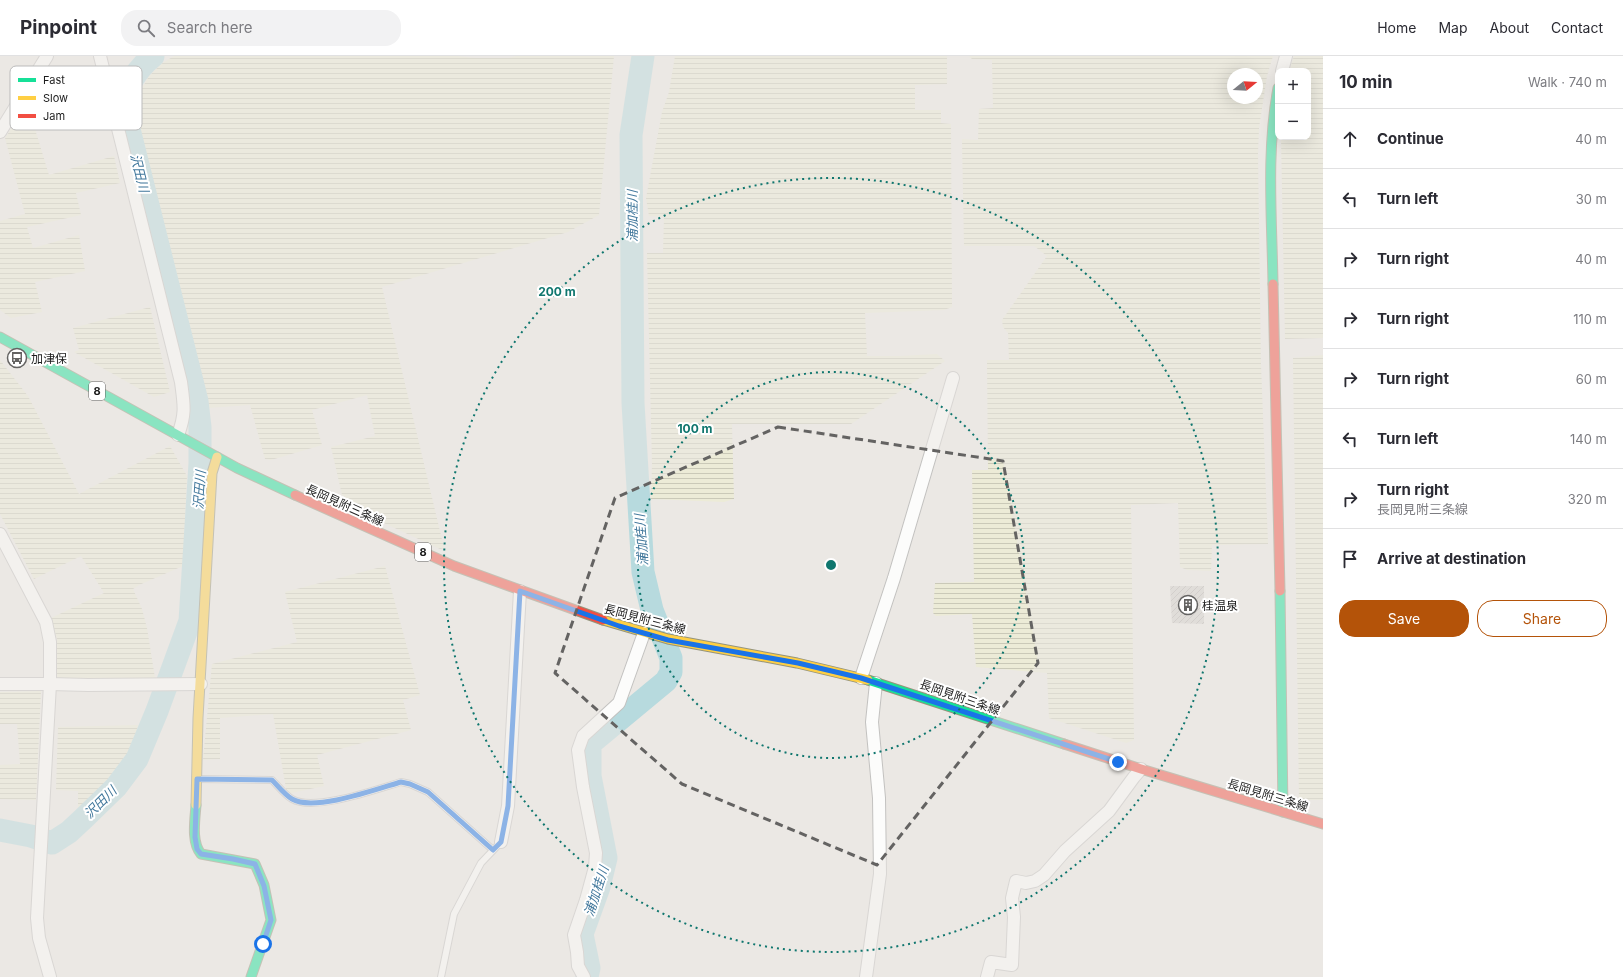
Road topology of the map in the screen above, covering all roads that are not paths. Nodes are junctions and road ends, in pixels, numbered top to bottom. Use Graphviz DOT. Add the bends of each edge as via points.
graph roads {
  1 [pos="47,56"];
  2 [pos="100,56"];
  3 [pos="1286,56"];
  4 [pos="41,66"];
  5 [pos="102,66"];
  6 [pos="1283,68"];
  7 [pos="1275,100"];
  8 [pos="10,116"];
  9 [pos="118,130"];
  10 [pos="0,132"];
  11 [pos="0,337"];
  12 [pos="953,378"];
  13 [pos="178,435"];
  14 [pos="213,455"];
  15 [pos="0,534"];
  16 [pos="520,591"];
  17 [pos="644,633"];
  18 [pos="861,678"];
  19 [pos="876,683"];
  20 [pos="0,684"];
  21 [pos="50,684"];
  22 [pos="201,684"];
  23 [pos="1141,769"];
  24 [pos="197,779"];
  25 [pos="1283,812"];
  26 [pos="1323,824"];
  27 [pos="497,846"];
  28 [pos="583,976"];
  29 [pos="50,977"];
  30 [pos="251,977"];
  31 [pos="441,977"];
  32 [pos="866,977"];
  33 [pos="987,977"];
  1 -- 4 [label="street"];
  2 -- 5 [label="street"];
  3 -- 6 [label="street"];
  7 -- 25 [label="main road" via="1271,174"];
  8 -- 10 [label="street"];
  9 -- 13 [label="street" via="181,382 185,406"];
  11 -- 13 [label="main road, 長岡見附三条線 / 8"];
  12 -- 18 [label="street" via="894,578"];
  13 -- 14 [label="main road, 長岡見附三条線 / 8"];
  14 -- 16 [label="main road, 長岡見附三条線 / 8" via="334,514 454,566"];
  14 -- 22 [label="main road"];
  15 -- 21 [label="street" via="46,622 50,642"];
  16 -- 17 [label="main road, 長岡見附三条線 / 8" via="611,624"];
  16 -- 27 [label="street" via="508,806"];
  17 -- 18 [label="main road, 長岡見附三条線 / 8"];
  17 -- 28 [label="street" via="619,703 583,736 578,750 596,852 594,873 574,935 578,966"];
  18 -- 19 [label="main road, 長岡見附三条線 / 8"];
  19 -- 23 [label="main road, 長岡見附三条線 / 8"];
  19 -- 32 [label="street" via="872,722 879,798 880,874"];
  20 -- 21 [label="street"];
  21 -- 22 [label="street"];
  21 -- 29 [label="street" via="37,918 39,938"];
  22 -- 24 [label="main road"];
  23 -- 25 [label="main road, 長岡見附三条線 / 8"];
  23 -- 33 [label="street" via="1109,812 1065,851 1044,875 1036,881 1016,881 1012,898 1012,965 991,962"];
  24 -- 27 [label="lane" via="272,780 293,800 310,803 337,800 401,782 410,784 428,792"];
  24 -- 30 [label="main road" via="197,849 201,854 255,864 264,886 271,920"];
  25 -- 26 [label="main road, 長岡見附三条線 / 8"];
  27 -- 31 [label="lane" via="481,863 454,914"];
}
